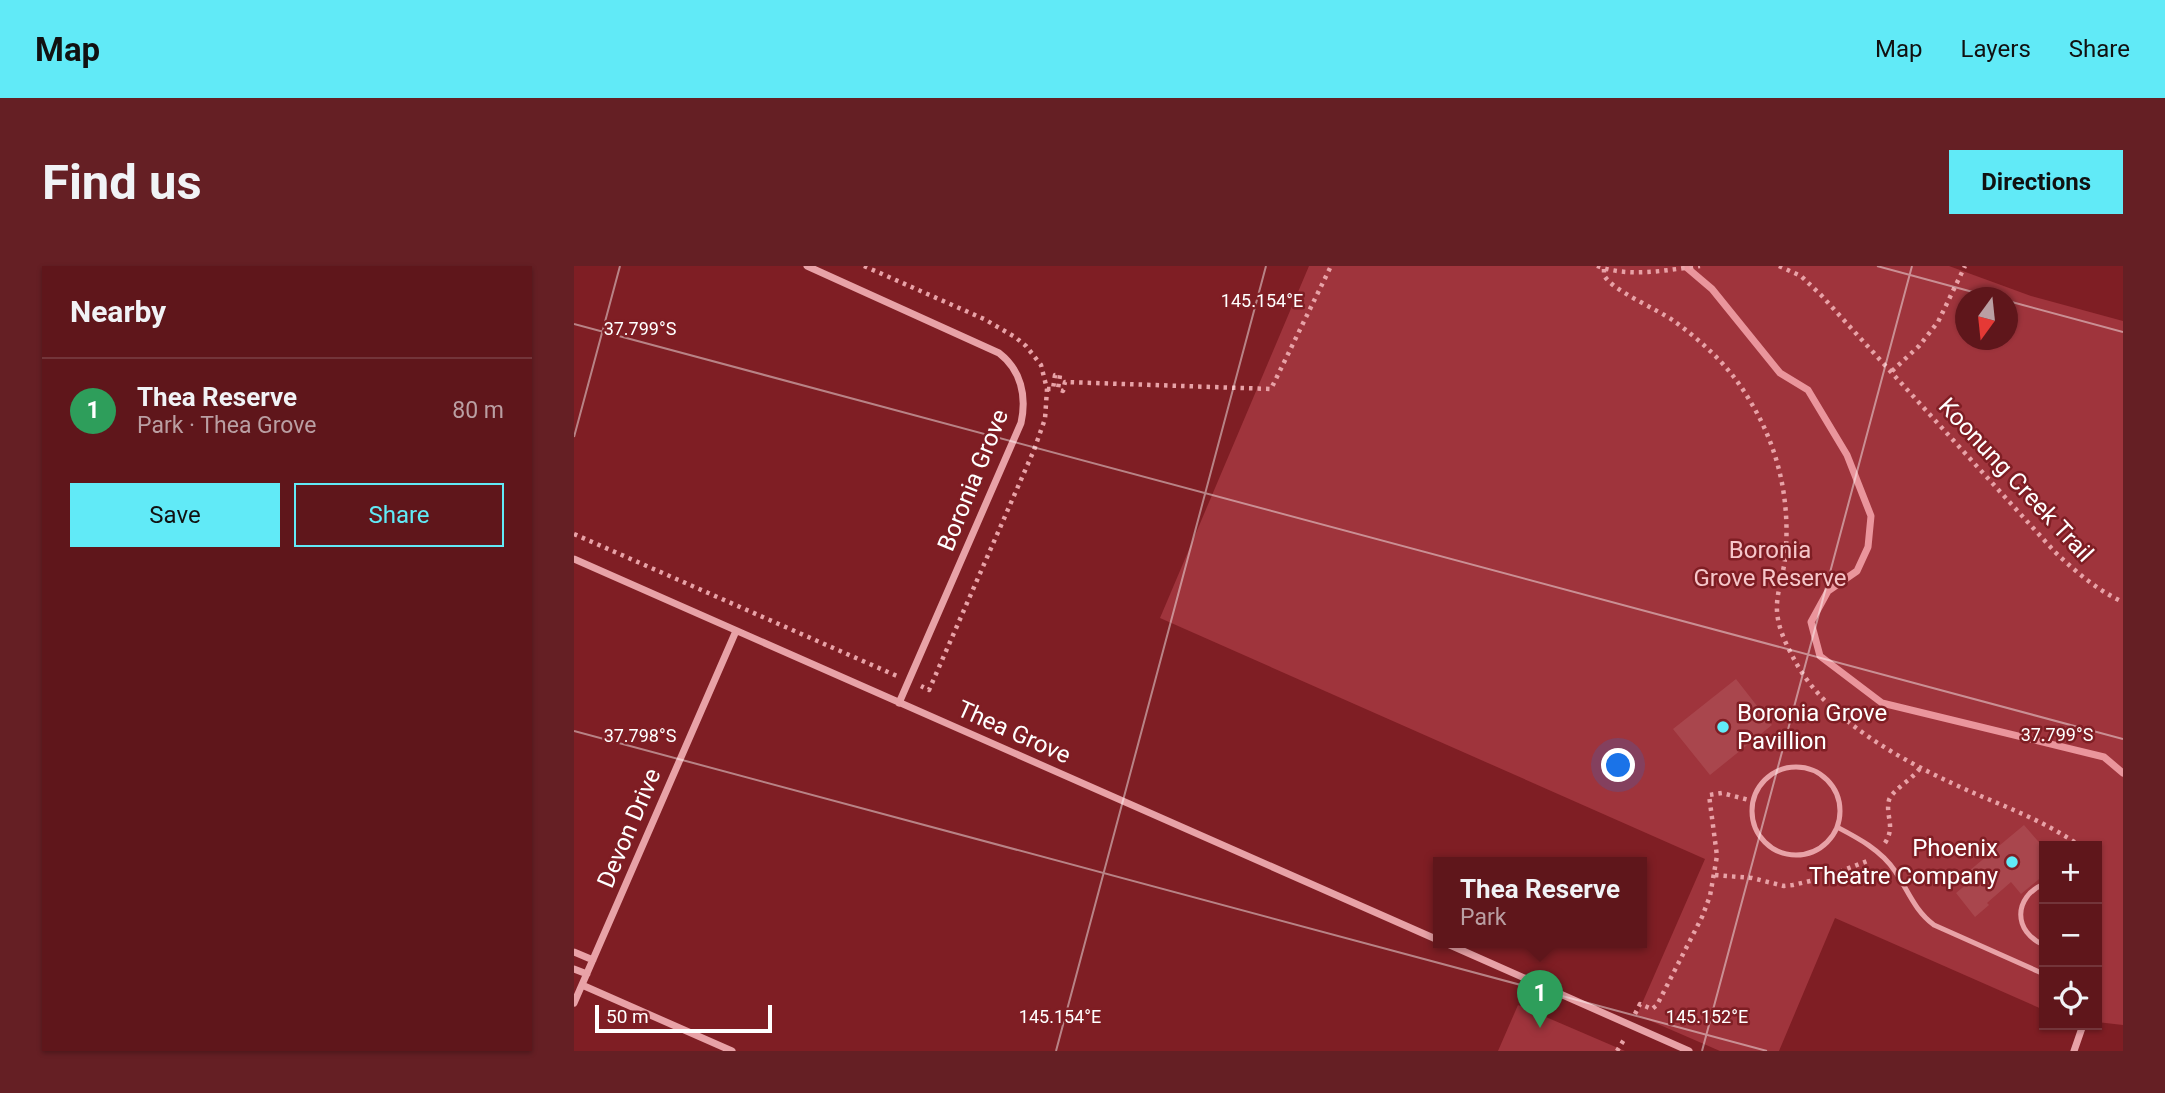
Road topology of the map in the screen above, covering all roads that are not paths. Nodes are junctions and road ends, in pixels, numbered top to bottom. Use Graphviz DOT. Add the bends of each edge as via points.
graph roads {
  1 [pos="807,266"];
  2 [pos="574,559"];
  3 [pos="736,631"];
  4 [pos="899,703"];
  5 [pos="1837,827"];
  6 [pos="2039,886"];
  7 [pos="1433,937"];
  8 [pos="2039,942"];
  9 [pos="1457,948"];
  10 [pos="574,952"];
  11 [pos="593,960"];
  12 [pos="574,969"];
  13 [pos="2039,972"];
  14 [pos="587,974"];
  15 [pos="582,985"];
  16 [pos="574,1003"];
  17 [pos="2080,1030"];
  18 [pos="732,1051"];
  19 [pos="1689,1051"];
  20 [pos="2074,1051"];
  1 -- 4 [label="street, Boronia Grove" via="999,352 1023,391 1021,423"];
  2 -- 3 [label="street, Thea Grove"];
  3 -- 4 [label="street, Thea Grove"];
  3 -- 11 [label="street, Devon Drive"];
  4 -- 7 [label="street, Thea Grove"];
  5 -- 5 [label="lane" via="1839,801 1834,789 1815,771 1789,768 1777,772 1766,779 1753,801 1755,827 1762,839 1783,853 1809,853 1821,847"];
  5 -- 13 [label="lane" via="1878,853 1913,904 1934,925"];
  6 -- 8 [label="lane" via="2027,896 2021,915 2028,934"];
  9 -- 19 [label="street, Thea Grove"];
  10 -- 11 [label="street"];
  11 -- 14 [label="street, Devon Drive"];
  12 -- 14 [label="street"];
  14 -- 15 [label="street, Devon Drive"];
  15 -- 16 [label="street, Devon Drive"];
  15 -- 18 [label="street"];
  17 -- 20 [label="street"];
}
